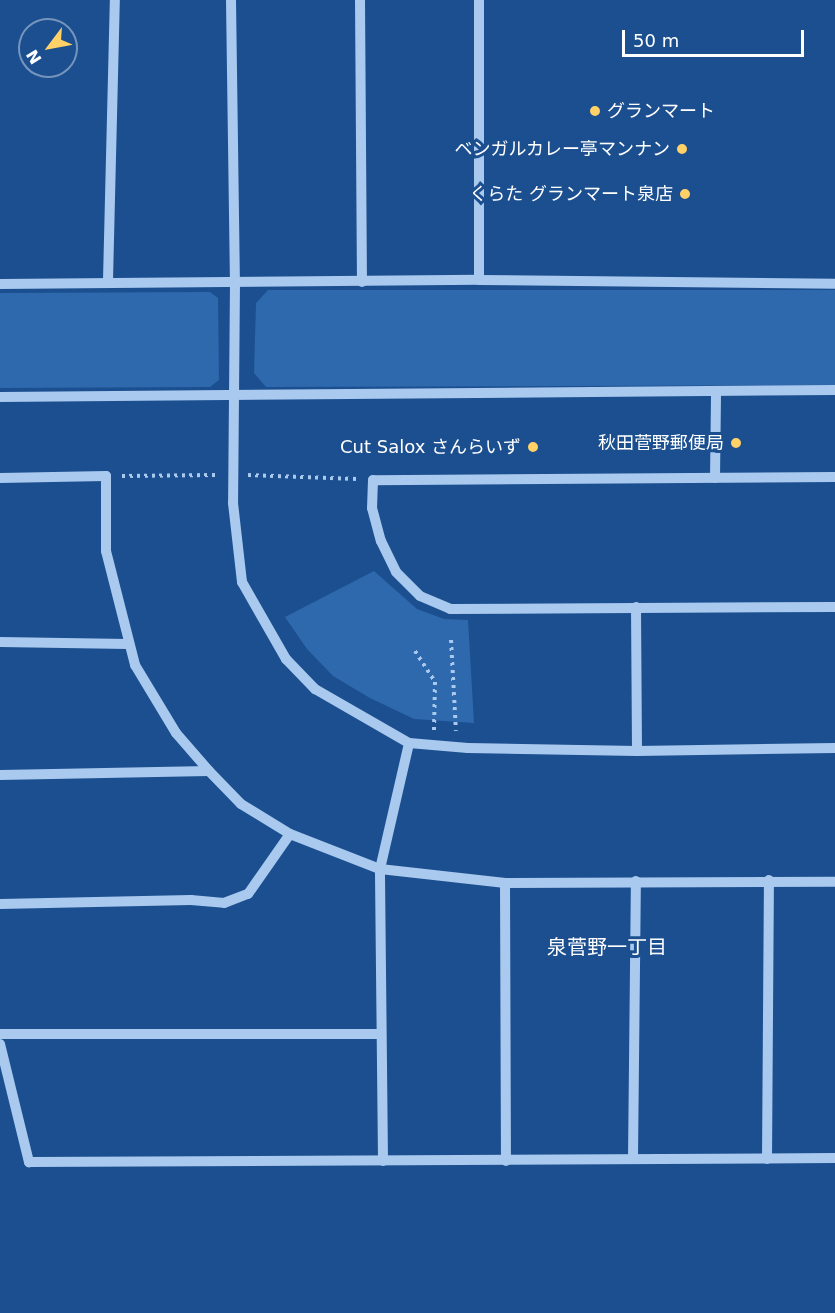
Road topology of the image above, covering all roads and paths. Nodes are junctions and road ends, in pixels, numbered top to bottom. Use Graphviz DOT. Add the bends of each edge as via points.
graph roads {
  1 [pos="115,0"];
  2 [pos="231,0"];
  3 [pos="360,0"];
  4 [pos="479,0"];
  5 [pos="108,280"];
  6 [pos="479,280"];
  7 [pos="236,282"];
  8 [pos="362,282"];
  9 [pos="0,284"];
  10 [pos="835,284"];
  11 [pos="835,390"];
  12 [pos="716,391"];
  13 [pos="233,395"];
  14 [pos="0,397"];
  15 [pos="835,477"];
  16 [pos="0,478"];
  17 [pos="715,478"];
  18 [pos="636,607"];
  19 [pos="835,607"];
  20 [pos="451,640"];
  21 [pos="0,642"];
  22 [pos="128,644"];
  23 [pos="415,651"];
  24 [pos="409,743"];
  25 [pos="434,746"];
  26 [pos="457,747"];
  27 [pos="835,747"];
  28 [pos="637,751"];
  29 [pos="209,771"];
  30 [pos="0,775"];
  31 [pos="290,834"];
  32 [pos="380,869"];
  33 [pos="769,880"];
  34 [pos="636,881"];
  35 [pos="835,882"];
  36 [pos="505,884"];
  37 [pos="0,904"];
  38 [pos="0,1034"];
  39 [pos="381,1034"];
  40 [pos="0,1044"];
  41 [pos="633,1158"];
  42 [pos="835,1158"];
  43 [pos="767,1159"];
  44 [pos="383,1161"];
  45 [pos="506,1161"];
  1 -- 5 [label="street"];
  2 -- 7 [label="street"];
  3 -- 8 [label="street"];
  4 -- 6 [label="street"];
  5 -- 7 [label="street"];
  5 -- 9 [label="street"];
  6 -- 8 [label="street"];
  6 -- 10 [label="street"];
  7 -- 8 [label="street"];
  7 -- 13 [label="street"];
  11 -- 12 [label="street"];
  12 -- 13 [label="street"];
  12 -- 17 [label="street"];
  13 -- 14 [label="street"];
  13 -- 24 [label="street" via="233,503 242,582 263,624 286,659 315,689"];
  15 -- 17 [label="street"];
  16 -- 22 [label="street" via="106,476 106,551"];
  17 -- 18 [label="street" via="373,480 372,508 381,541 396,572 420,596 450,609"];
  18 -- 19 [label="street"];
  18 -- 28 [label="street"];
  20 -- 26 [label="path"];
  21 -- 22 [label="street"];
  22 -- 29 [label="street" via="135,665 176,733"];
  23 -- 25 [label="path" via="435,682"];
  24 -- 25 [label="street"];
  24 -- 32 [label="street"];
  25 -- 26 [label="street"];
  26 -- 28 [label="street"];
  27 -- 28 [label="street"];
  29 -- 30 [label="street"];
  29 -- 31 [label="street" via="241,804"];
  31 -- 32 [label="street"];
  31 -- 37 [label="street" via="248,894 224,903 191,900"];
  32 -- 36 [label="street"];
  32 -- 39 [label="street"];
  33 -- 34 [label="street"];
  33 -- 35 [label="street"];
  33 -- 43 [label="street"];
  34 -- 36 [label="street"];
  34 -- 41 [label="street"];
  36 -- 45 [label="street"];
  38 -- 39 [label="street"];
  39 -- 44 [label="street"];
  40 -- 44 [label="street" via="29,1162"];
  41 -- 43 [label="street"];
  41 -- 45 [label="street"];
  42 -- 43 [label="street"];
  44 -- 45 [label="street"];
}
